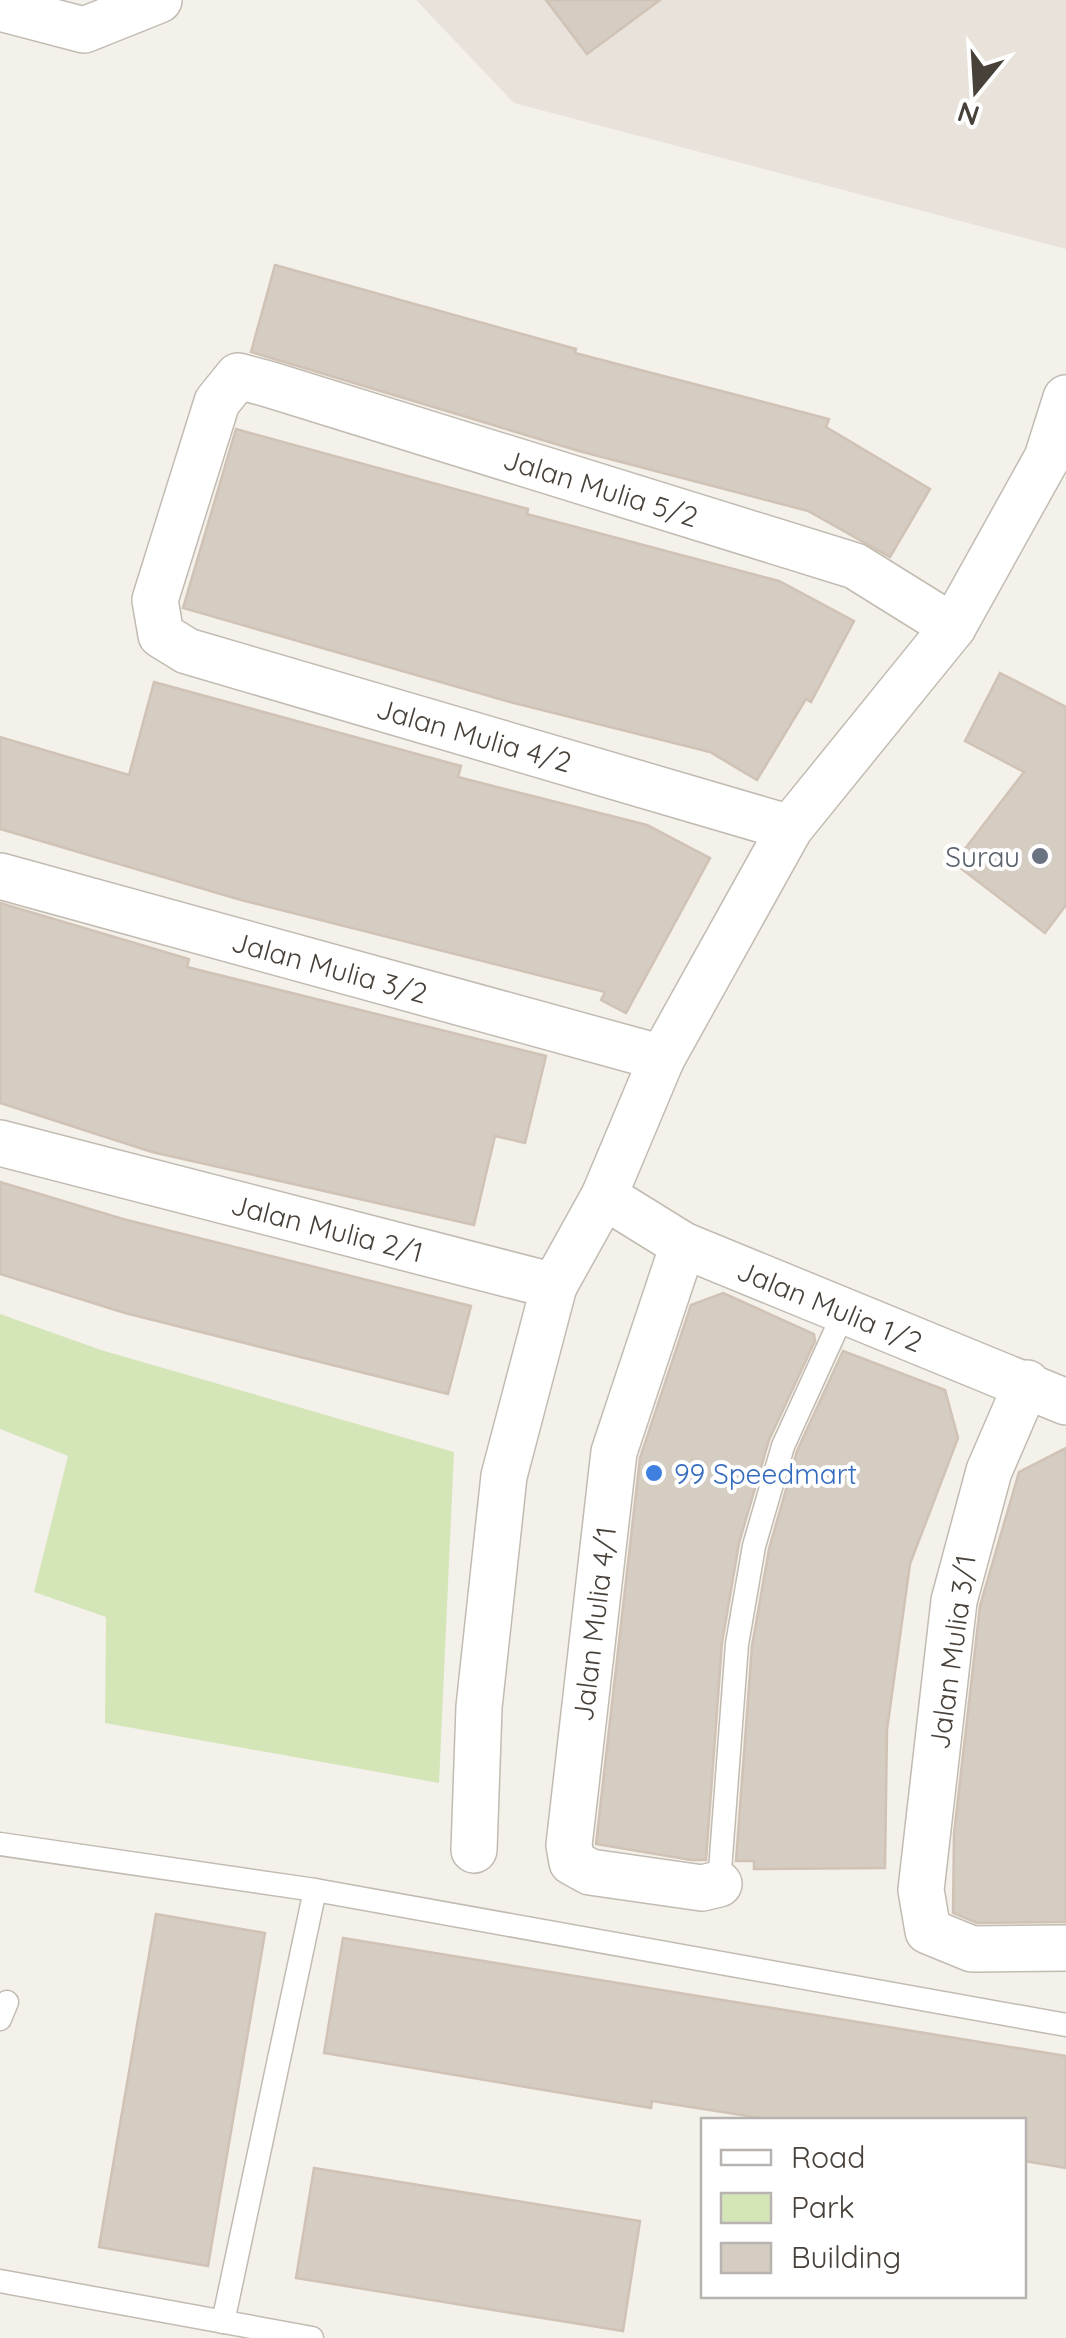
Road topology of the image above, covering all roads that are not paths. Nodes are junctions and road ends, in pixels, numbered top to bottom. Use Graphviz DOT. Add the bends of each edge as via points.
graph roads {
  1 [pos="159,0"];
  2 [pos="0,8"];
  3 [pos="1066,398"];
  4 [pos="953,627"];
  5 [pos="161,635"];
  6 [pos="790,828"];
  7 [pos="0,876"];
  8 [pos="662,1058"];
  9 [pos="0,1143"];
  10 [pos="604,1196"];
  11 [pos="683,1245"];
  12 [pos="554,1286"];
  13 [pos="845,1310"];
  14 [pos="1046,1392"];
  15 [pos="0,1844"];
  16 [pos="474,1850"];
  17 [pos="719,1884"];
  18 [pos="315,1890"];
  19 [pos="1066,1948"];
  20 [pos="1066,2025"];
  21 [pos="0,2281"];
  22 [pos="223,2322"];
  23 [pos="312,2338"];
  1 -- 2 [label="street" via="84,30"];
  3 -- 4 [label="street" via="1047,458"];
  4 -- 5 [label="street, Jalan Mulia 5/2" via="855,566 238,376 217,402 154,600"];
  4 -- 6 [label="street"];
  5 -- 6 [label="street, Jalan Mulia 4/2" via="186,650"];
  6 -- 8 [label="street"];
  7 -- 8 [label="street, Jalan Mulia 3/2"];
  8 -- 10 [label="street"];
  9 -- 12 [label="street, Jalan Mulia 2/1"];
  10 -- 11 [label="street, Jalan Mulia 1/2"];
  10 -- 12 [label="street"];
  11 -- 13 [label="street, Jalan Mulia 1/2"];
  11 -- 17 [label="street, Jalan Mulia 4/1" via="614,1452 568,1845 572,1862 590,1872 702,1888"];
  12 -- 16 [label="street" via="504,1476 479,1707"];
  13 -- 14 [label="street, Jalan Mulia 1/2"];
  13 -- 17 [label="lane" via="783,1446 754,1546 737,1644"];
  14 -- 19 [label="street, Jalan Mulia 3/1" via="989,1470 954,1601 922,1890 928,1931 972,1949"];
  15 -- 18 [label="lane"];
  18 -- 20 [label="lane"];
  18 -- 22 [label="lane"];
  21 -- 22 [label="lane"];
  22 -- 23 [label="lane"];
}
